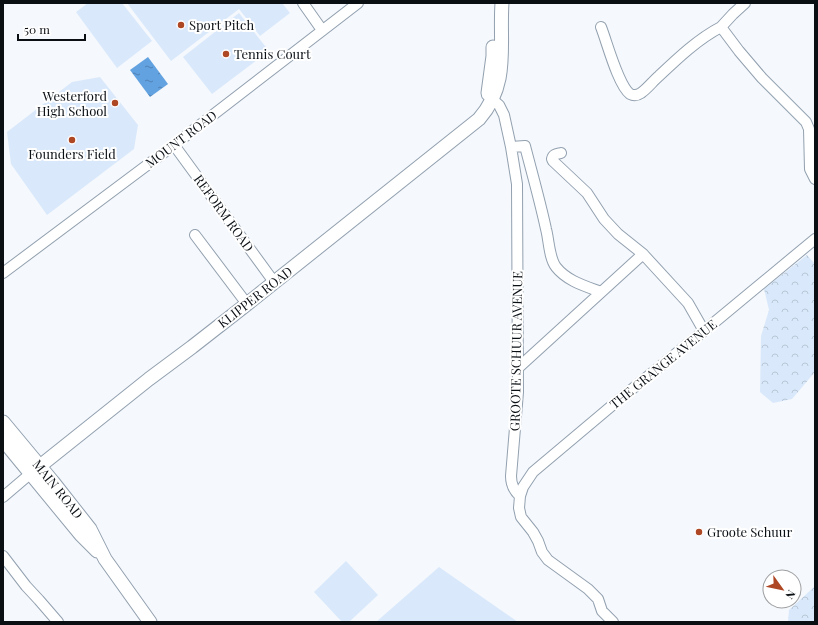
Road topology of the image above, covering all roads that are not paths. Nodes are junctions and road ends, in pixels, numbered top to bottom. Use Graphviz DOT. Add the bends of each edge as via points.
graph roads {
  1 [pos="303,3"];
  2 [pos="358,3"];
  3 [pos="494,3"];
  4 [pos="502,3"];
  5 [pos="746,3"];
  6 [pos="601,27"];
  7 [pos="721,27"];
  8 [pos="322,30"];
  9 [pos="490,97"];
  10 [pos="174,145"];
  11 [pos="511,147"];
  12 [pos="561,153"];
  13 [pos="815,179"];
  14 [pos="195,235"];
  15 [pos="815,239"];
  16 [pos="643,254"];
  17 [pos="3,273"];
  18 [pos="274,282"];
  19 [pos="601,292"];
  20 [pos="247,304"];
  21 [pos="704,331"];
  22 [pos="518,368"];
  23 [pos="3,422"];
  24 [pos="3,440"];
  25 [pos="35,470"];
  26 [pos="520,496"];
  27 [pos="3,497"];
  28 [pos="3,556"];
  29 [pos="58,622"];
  30 [pos="150,622"];
  31 [pos="613,622"];
  1 -- 8 [label="street"];
  2 -- 8 [label="street, MOUNT ROAD"];
  3 -- 9 [label="main road, KLIPPER ROAD"];
  4 -- 9 [label="main road, KLIPPER ROAD" via="499,82"];
  5 -- 7 [label="street"];
  6 -- 7 [label="street" via="621,81 630,94 637,95 688,49"];
  7 -- 13 [label="street" via="762,78 806,122 809,129 810,169"];
  8 -- 10 [label="street, MOUNT ROAD"];
  9 -- 11 [label="street, GROOTE SCHUUR AVENUE" via="499,105 504,115"];
  9 -- 18 [label="main road, KLIPPER ROAD" via="470,127"];
  10 -- 17 [label="street, MOUNT ROAD"];
  10 -- 18 [label="street, REFORM ROAD"];
  11 -- 19 [label="street" via="525,146 547,229 552,260 556,267 575,282"];
  11 -- 22 [label="street, GROOTE SCHUUR AVENUE" via="517,184"];
  12 -- 16 [label="street" via="553,156 553,161 587,193 604,219 618,234"];
  14 -- 20 [label="street"];
  15 -- 21 [label="street, THE GRANGE AVENUE"];
  16 -- 19 [label="street"];
  16 -- 21 [label="street" via="688,304"];
  18 -- 20 [label="main road, KLIPPER ROAD"];
  19 -- 22 [label="street"];
  20 -- 25 [label="main road, KLIPPER ROAD"];
  21 -- 26 [label="street, THE GRANGE AVENUE" via="533,472"];
  22 -- 26 [label="street, GROOTE SCHUUR AVENUE" via="511,482"];
  23 -- 25 [label="main road, MAIN ROAD"];
  24 -- 25 [label="main road, MAIN ROAD"];
  25 -- 27 [label="street"];
  25 -- 30 [label="main road, MAIN ROAD" via="81,535 105,559"];
  26 -- 31 [label="street, GROOTE SCHUUR AVENUE" via="521,517 533,532 542,552 548,560 588,589 598,599 602,611"];
  28 -- 29 [label="street"];
}
